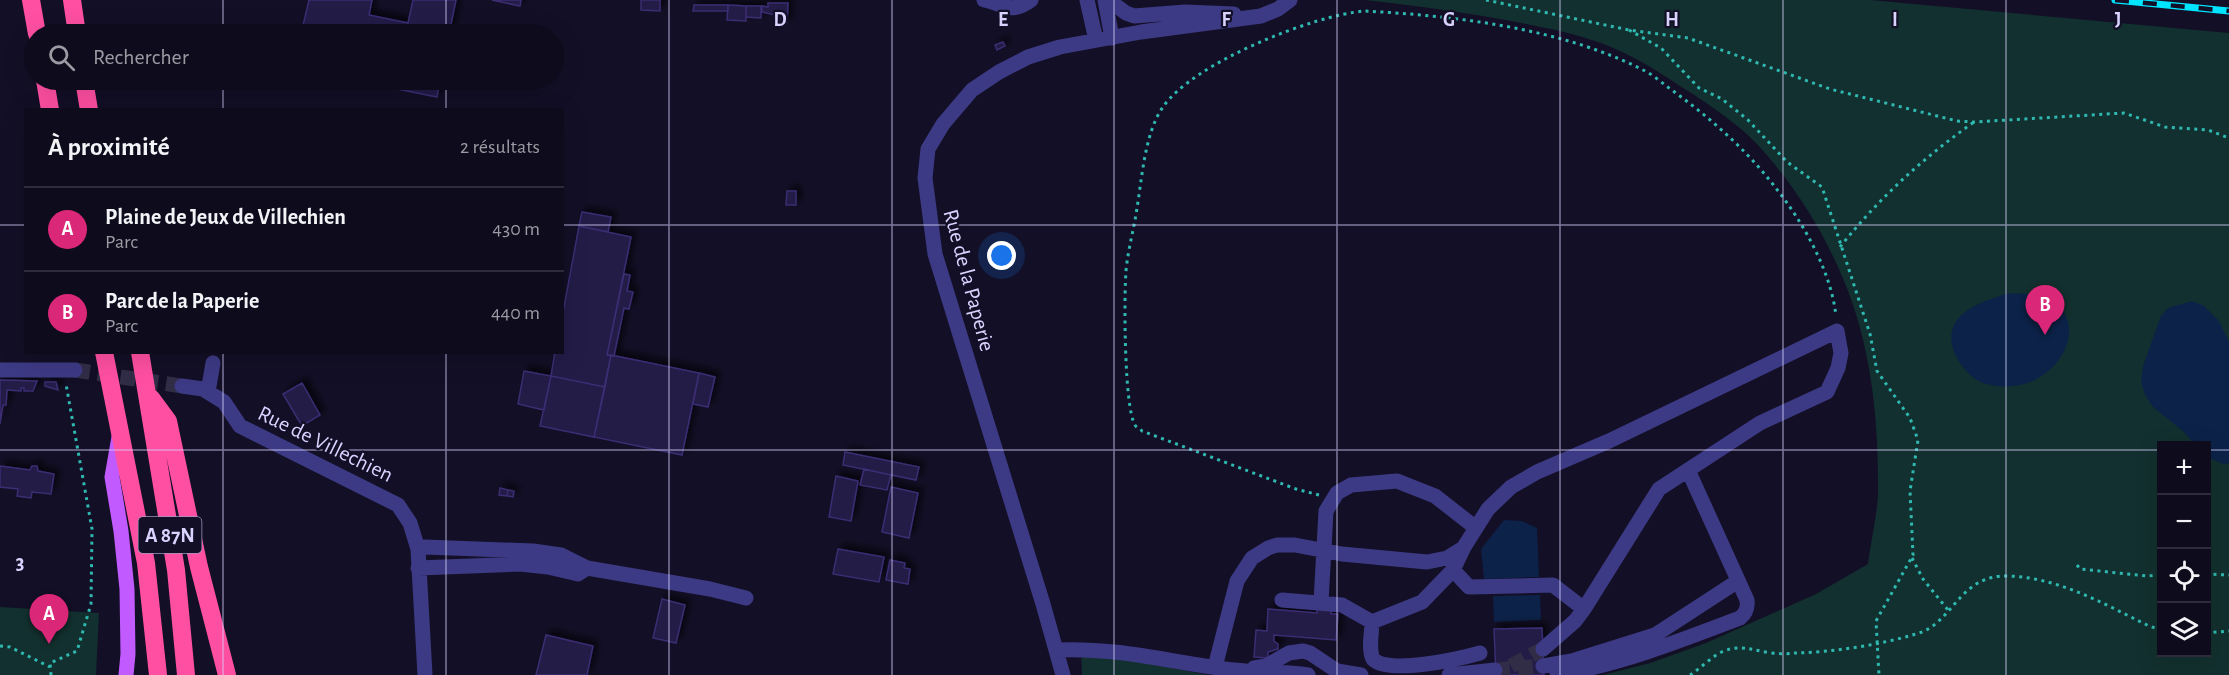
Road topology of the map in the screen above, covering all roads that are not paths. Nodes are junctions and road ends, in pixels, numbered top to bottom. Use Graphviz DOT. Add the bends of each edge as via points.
graph roads {
  1 [pos="31,0"];
  2 [pos="72,0"];
  3 [pos="984,0"];
  4 [pos="1031,0"];
  5 [pos="1087,0"];
  6 [pos="1106,0"];
  7 [pos="1290,0"];
  8 [pos="1261,16"];
  9 [pos="35,24"];
  10 [pos="76,24"];
  11 [pos="1112,38"];
  12 [pos="1096,40"];
  13 [pos="47,90"];
  14 [pos="86,90"];
  15 [pos="50,108"];
  16 [pos="89,108"];
  17 [pos="104,354"];
  18 [pos="140,354"];
  19 [pos="213,363"];
  20 [pos="0,370"];
  21 [pos="69,370"];
  22 [pos="182,386"];
  23 [pos="208,392"];
  24 [pos="148,395"];
  25 [pos="121,428"];
  26 [pos="1688,470"];
  27 [pos="1476,528"];
  28 [pos="1464,547"];
  29 [pos="418,549"];
  30 [pos="1324,550"];
  31 [pos="418,568"];
  32 [pos="587,568"];
  33 [pos="1453,570"];
  34 [pos="1738,581"];
  35 [pos="746,598"];
  36 [pos="1282,600"];
  37 [pos="1321,602"];
  38 [pos="1584,609"];
  39 [pos="1372,622"];
  40 [pos="1543,649"];
  41 [pos="1056,650"];
  42 [pos="1480,654"];
  43 [pos="1316,657"];
  44 [pos="1543,666"];
  45 [pos="1215,667"];
  46 [pos="1239,670"];
  47 [pos="1495,670"];
  48 [pos="126,675"];
  49 [pos="158,675"];
  50 [pos="186,675"];
  51 [pos="226,675"];
  52 [pos="425,675"];
  53 [pos="1063,675"];
  54 [pos="1309,675"];
  55 [pos="1361,675"];
  56 [pos="1449,675"];
  57 [pos="1557,675"];
  1 -- 9 [label="highway"];
  2 -- 10 [label="highway"];
  3 -- 4 [label="street" via="1011,8"];
  5 -- 12 [label="street"];
  6 -- 8 [label="street" via="1134,16 1193,12"];
  6 -- 11 [label="street"];
  7 -- 8 [label="street, Rue de la Paperie"];
  8 -- 11 [label="street, Rue de la Paperie"];
  11 -- 12 [label="street, Rue de la Paperie"];
  12 -- 41 [label="street, Rue de la Paperie" via="1028,57 983,81 943,124 928,149 925,166 935,254"];
  13 -- 15 [label="highway"];
  14 -- 16 [label="highway"];
  17 -- 25 [label="highway, A 87N"];
  18 -- 24 [label="highway, A 87N"];
  19 -- 23 [label="street"];
  20 -- 21 [label="street"];
  22 -- 23 [label="street, Rue de Villechien"];
  23 -- 29 [label="street, Rue de Villechien" via="224,402 240,426 398,505 410,523"];
  24 -- 50 [label="highway, A 87N" via="176,570"];
  24 -- 51 [label="highway" via="168,421"];
  25 -- 48 [label="main road" via="112,477 127,588"];
  25 -- 49 [label="highway, A 87N" via="146,563"];
  26 -- 27 [label="street" via="1760,423 1827,392 1841,353 1838,331 1537,472 1511,487 1488,509"];
  26 -- 34 [label="street"];
  26 -- 38 [label="street" via="1659,489"];
  27 -- 28 [label="street"];
  27 -- 30 [label="street" via="1436,496 1397,481 1350,485 1332,498 1326,511"];
  28 -- 30 [label="street" via="1447,558 1427,562"];
  28 -- 33 [label="street"];
  29 -- 31 [label="street, Rue de Villechien"];
  29 -- 32 [label="street" via="533,551 561,555"];
  30 -- 37 [label="street"];
  30 -- 45 [label="street" via="1277,545 1246,564 1237,581"];
  31 -- 32 [label="street" via="520,564 578,574"];
  31 -- 52 [label="street, Rue de Villechien"];
  32 -- 35 [label="street"];
  33 -- 38 [label="street" via="1469,587 1553,585"];
  33 -- 39 [label="street" via="1422,602"];
  34 -- 44 [label="street" via="1655,635"];
  34 -- 57 [label="street" via="1748,604 1740,618 1653,652"];
  36 -- 37 [label="street"];
  37 -- 39 [label="street" via="1342,604"];
  38 -- 40 [label="street"];
  39 -- 42 [label="street" via="1372,654 1376,663 1385,668 1416,670"];
  41 -- 45 [label="street" via="1091,648"];
  41 -- 53 [label="street, Rue de la Paperie"];
  43 -- 46 [label="street" via="1296,651 1266,666"];
  43 -- 54 [label="street"];
  43 -- 55 [label="street" via="1337,671"];
  45 -- 46 [label="street"];
  46 -- 54 [label="street"];
  47 -- 56 [label="street"];
}
